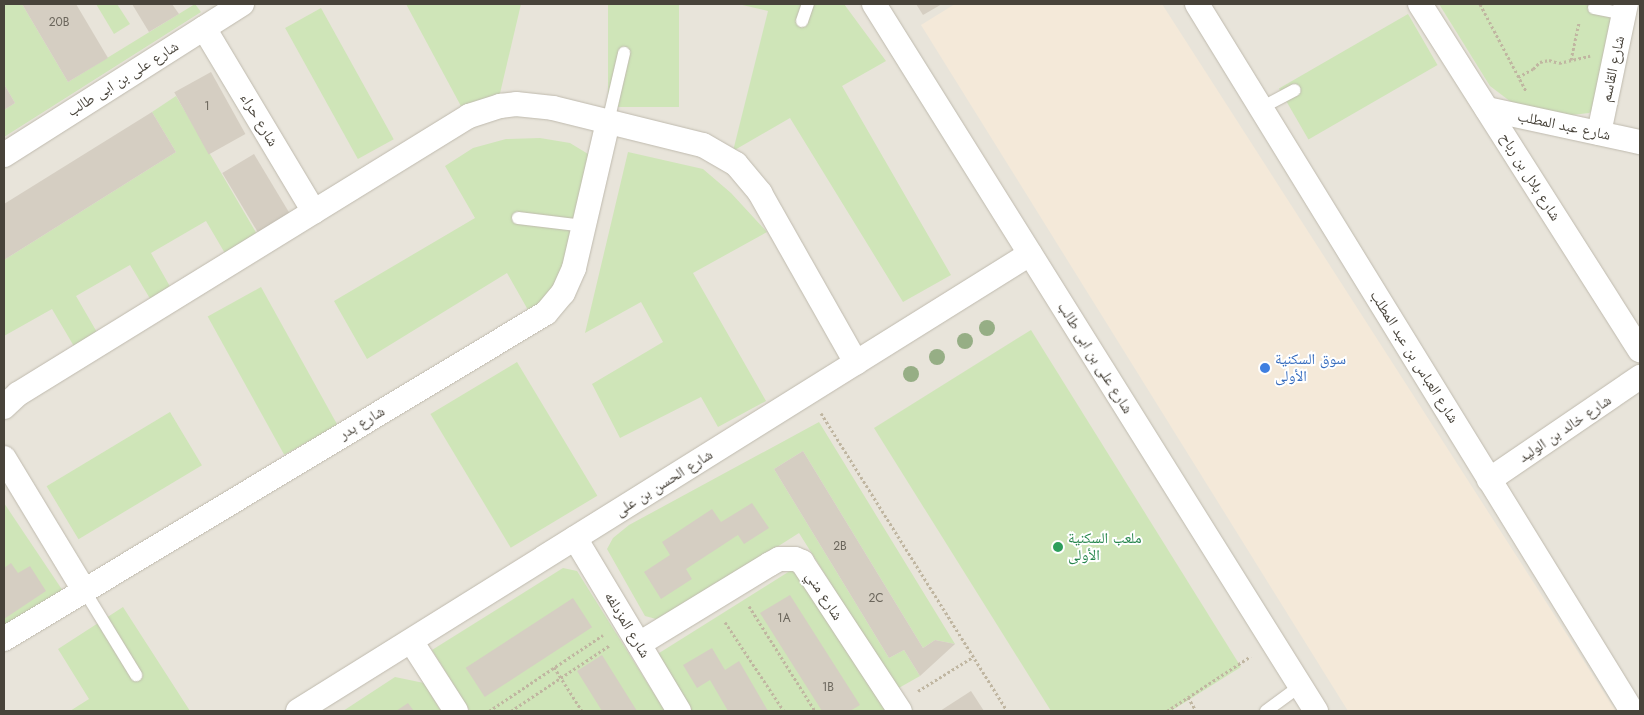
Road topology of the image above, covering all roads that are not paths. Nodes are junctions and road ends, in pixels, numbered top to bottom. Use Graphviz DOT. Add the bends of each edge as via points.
graph roads {
  1 [pos="808,4"];
  2 [pos="874,4"];
  3 [pos="1197,4"];
  4 [pos="1420,4"];
  5 [pos="238,5"];
  6 [pos="1594,8"];
  7 [pos="1625,9"];
  8 [pos="802,21"];
  9 [pos="204,28"];
  10 [pos="624,53"];
  11 [pos="1295,90"];
  12 [pos="1261,108"];
  13 [pos="1487,109"];
  14 [pos="608,122"];
  15 [pos="1599,133"];
  16 [pos="1640,142"];
  17 [pos="4,155"];
  18 [pos="314,212"];
  19 [pos="518,218"];
  20 [pos="584,226"];
  21 [pos="1030,254"];
  22 [pos="1640,350"];
  23 [pos="856,363"];
  24 [pos="1640,377"];
  25 [pos="4,406"];
  26 [pos="4,458"];
  27 [pos="1490,480"];
  28 [pos="575,538"];
  29 [pos="84,590"];
  30 [pos="632,632"];
  31 [pos="4,639"];
  32 [pos="412,641"];
  33 [pos="136,675"];
  34 [pos="1300,686"];
  35 [pos="898,708"];
  36 [pos="298,711"];
  37 [pos="456,711"];
  38 [pos="679,711"];
  39 [pos="1266,711"];
  40 [pos="1316,711"];
  41 [pos="1632,711"];
  1 -- 8 [label="lane"];
  2 -- 21 [label="street, شارع على بن ابى طالب"];
  3 -- 12 [label="street, شارع العباس بن عبد المطلب"];
  4 -- 13 [label="street, شارع بلال بن رباح"];
  5 -- 9 [label="street, شارع على بن ابى طالب"];
  6 -- 7 [label="lane"];
  7 -- 15 [label="street, شارع القاسم"];
  9 -- 17 [label="street, شارع على بن ابى طالب"];
  9 -- 18 [label="street, شارع حراء"];
  10 -- 14 [label="lane"];
  11 -- 12 [label="lane"];
  12 -- 27 [label="street, شارع العباس بن عبد المطلب"];
  13 -- 15 [label="street, شارع عبد المطلب"];
  13 -- 22 [label="street, شارع بلال بن رباح"];
  14 -- 18 [label="street" via="534,105 516,104 484,110 469,116"];
  14 -- 20 [label="street, شارع بدر"];
  14 -- 23 [label="street" via="703,145 736,164 760,193"];
  15 -- 16 [label="street, شارع عبد المطلب"];
  18 -- 25 [label="street" via="18,394"];
  19 -- 20 [label="lane"];
  20 -- 29 [label="street, شارع بدر" via="570,281 546,312"];
  21 -- 23 [label="street, شارع الحسن بن على"];
  21 -- 34 [label="street, شارع على بن ابى طالب"];
  23 -- 28 [label="street, شارع الحسن بن على"];
  24 -- 27 [label="street, شارع خالد بن الوليد"];
  26 -- 29 [label="street"];
  27 -- 41 [label="street, شارع العباس بن عبد المطلب"];
  28 -- 30 [label="street, شارع المزدلفه"];
  28 -- 32 [label="street, شارع الحسن بن على"];
  29 -- 31 [label="street, شارع بدر"];
  29 -- 33 [label="lane"];
  30 -- 35 [label="street, شارع مني" via="711,600 778,559 795,559 802,562"];
  30 -- 38 [label="street, شارع المزدلفه"];
  32 -- 36 [label="street, شارع الحسن بن على"];
  32 -- 37 [label="street"];
  34 -- 39 [label="lane"];
  34 -- 40 [label="street, شارع على بن ابى طالب"];
}
